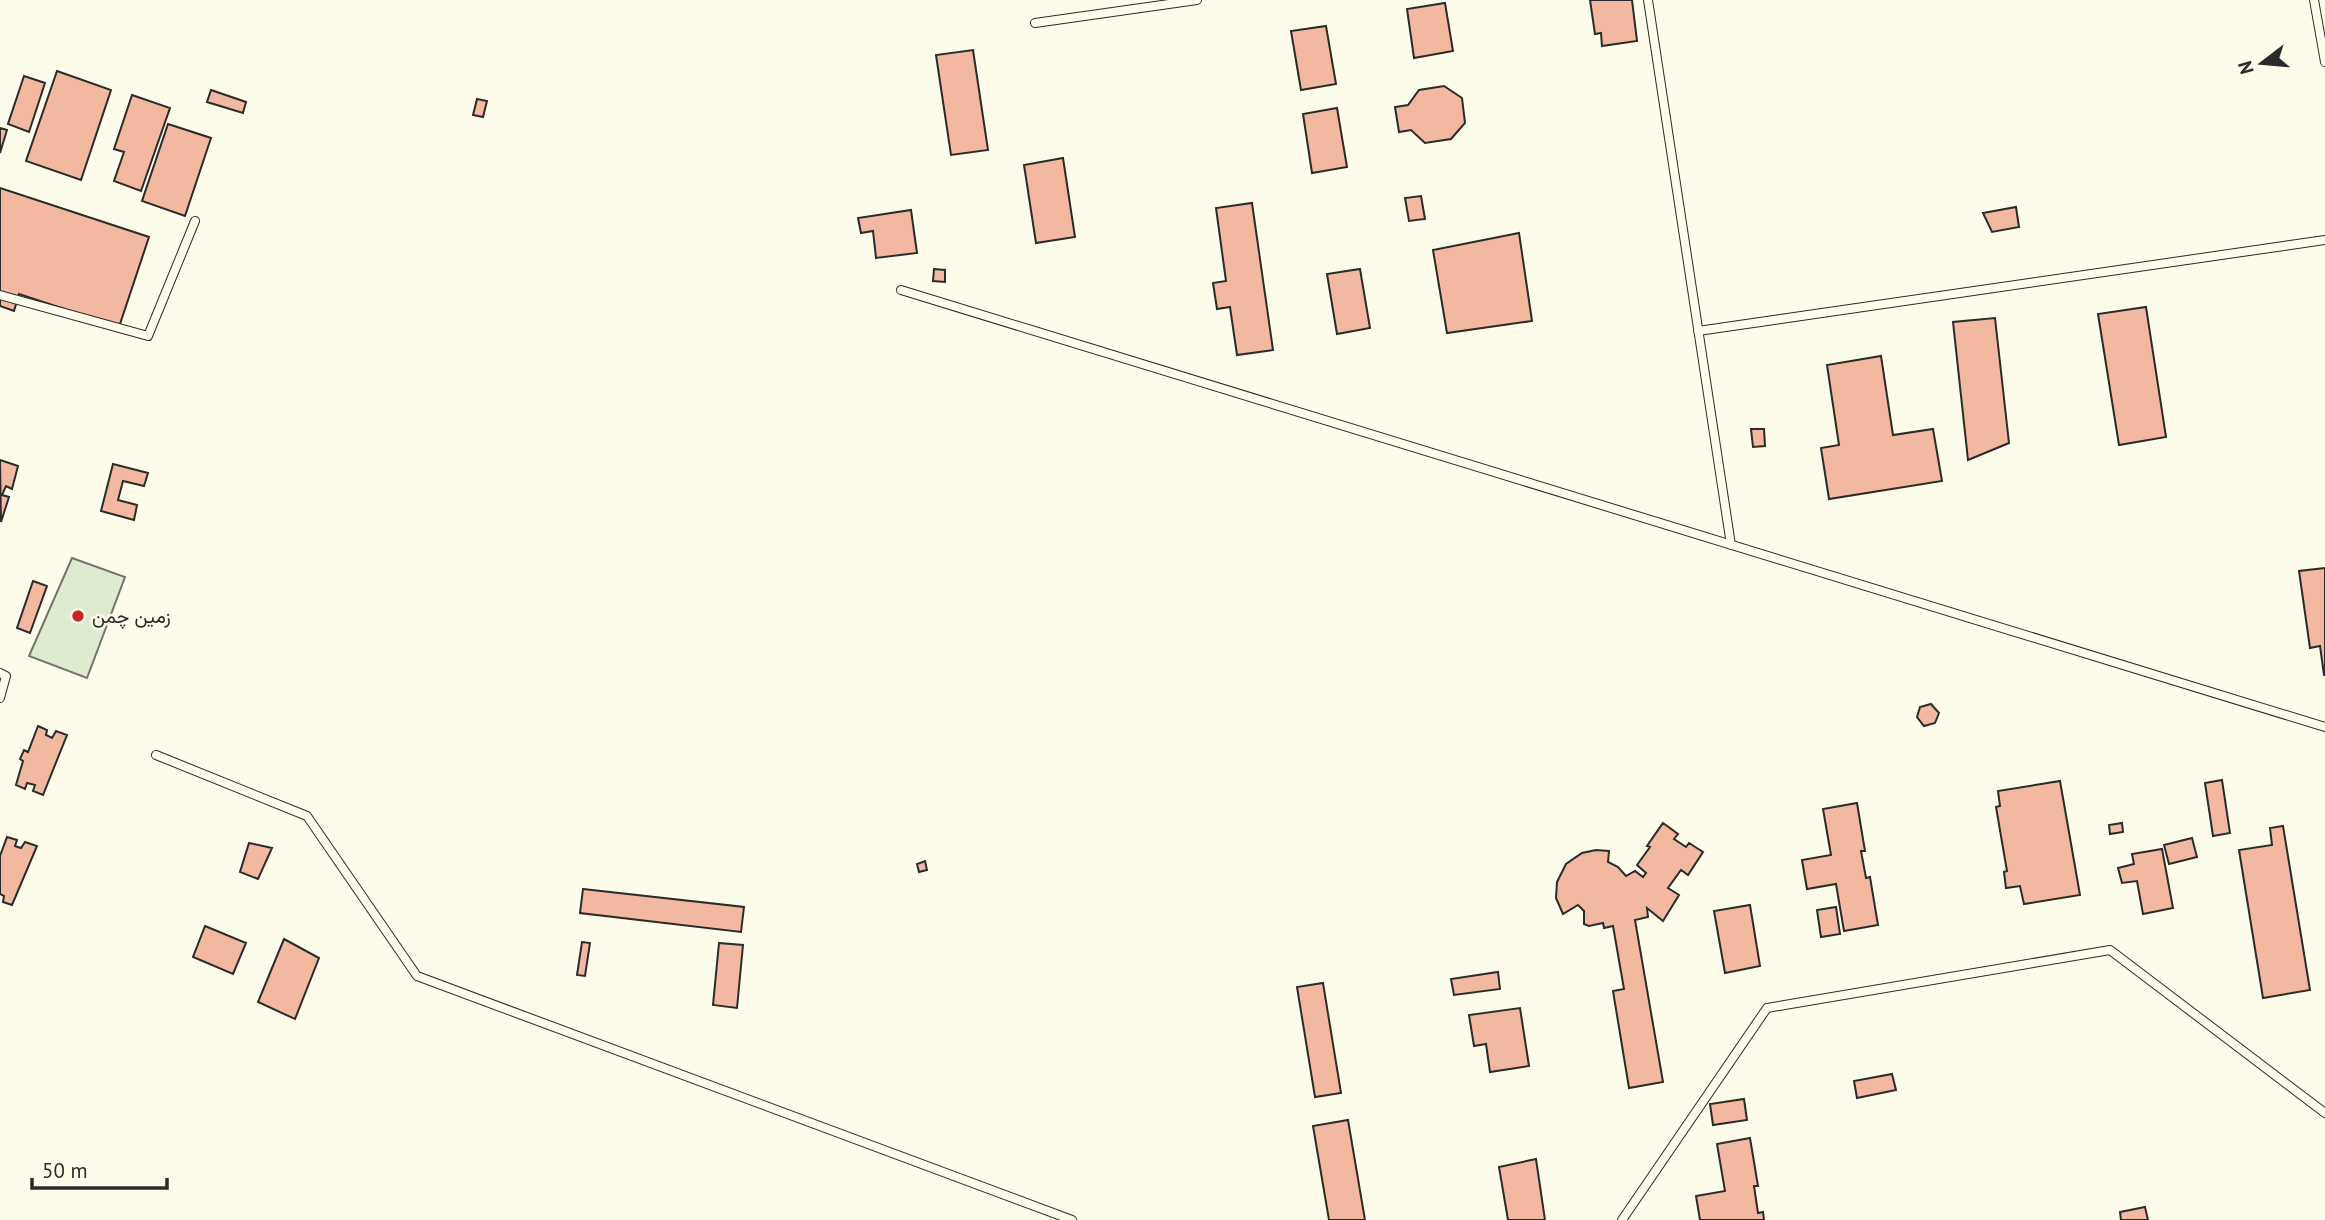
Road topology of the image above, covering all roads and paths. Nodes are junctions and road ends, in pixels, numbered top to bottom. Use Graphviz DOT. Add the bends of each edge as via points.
graph roads {
  1 [pos="1197,0"];
  2 [pos="1648,0"];
  3 [pos="2314,0"];
  4 [pos="1035,23"];
  5 [pos="2325,62"];
  6 [pos="195,221"];
  7 [pos="2325,240"];
  8 [pos="901,290"];
  9 [pos="0,295"];
  10 [pos="1699,331"];
  11 [pos="1731,545"];
  12 [pos="0,673"];
  13 [pos="0,698"];
  14 [pos="2325,727"];
  15 [pos="156,755"];
  16 [pos="2325,1113"];
  17 [pos="1072,1220"];
  18 [pos="1622,1220"];
  1 -- 4 [label="lane"];
  2 -- 10 [label="lane"];
  3 -- 5 [label="lane"];
  6 -- 9 [label="lane" via="148,337"];
  7 -- 10 [label="lane"];
  8 -- 11 [label="lane"];
  10 -- 11 [label="lane"];
  11 -- 14 [label="lane"];
  12 -- 13 [label="lane" via="6,676"];
  15 -- 17 [label="lane" via="307,817 417,976"];
  16 -- 18 [label="lane" via="2110,950 1767,1008"];
}
